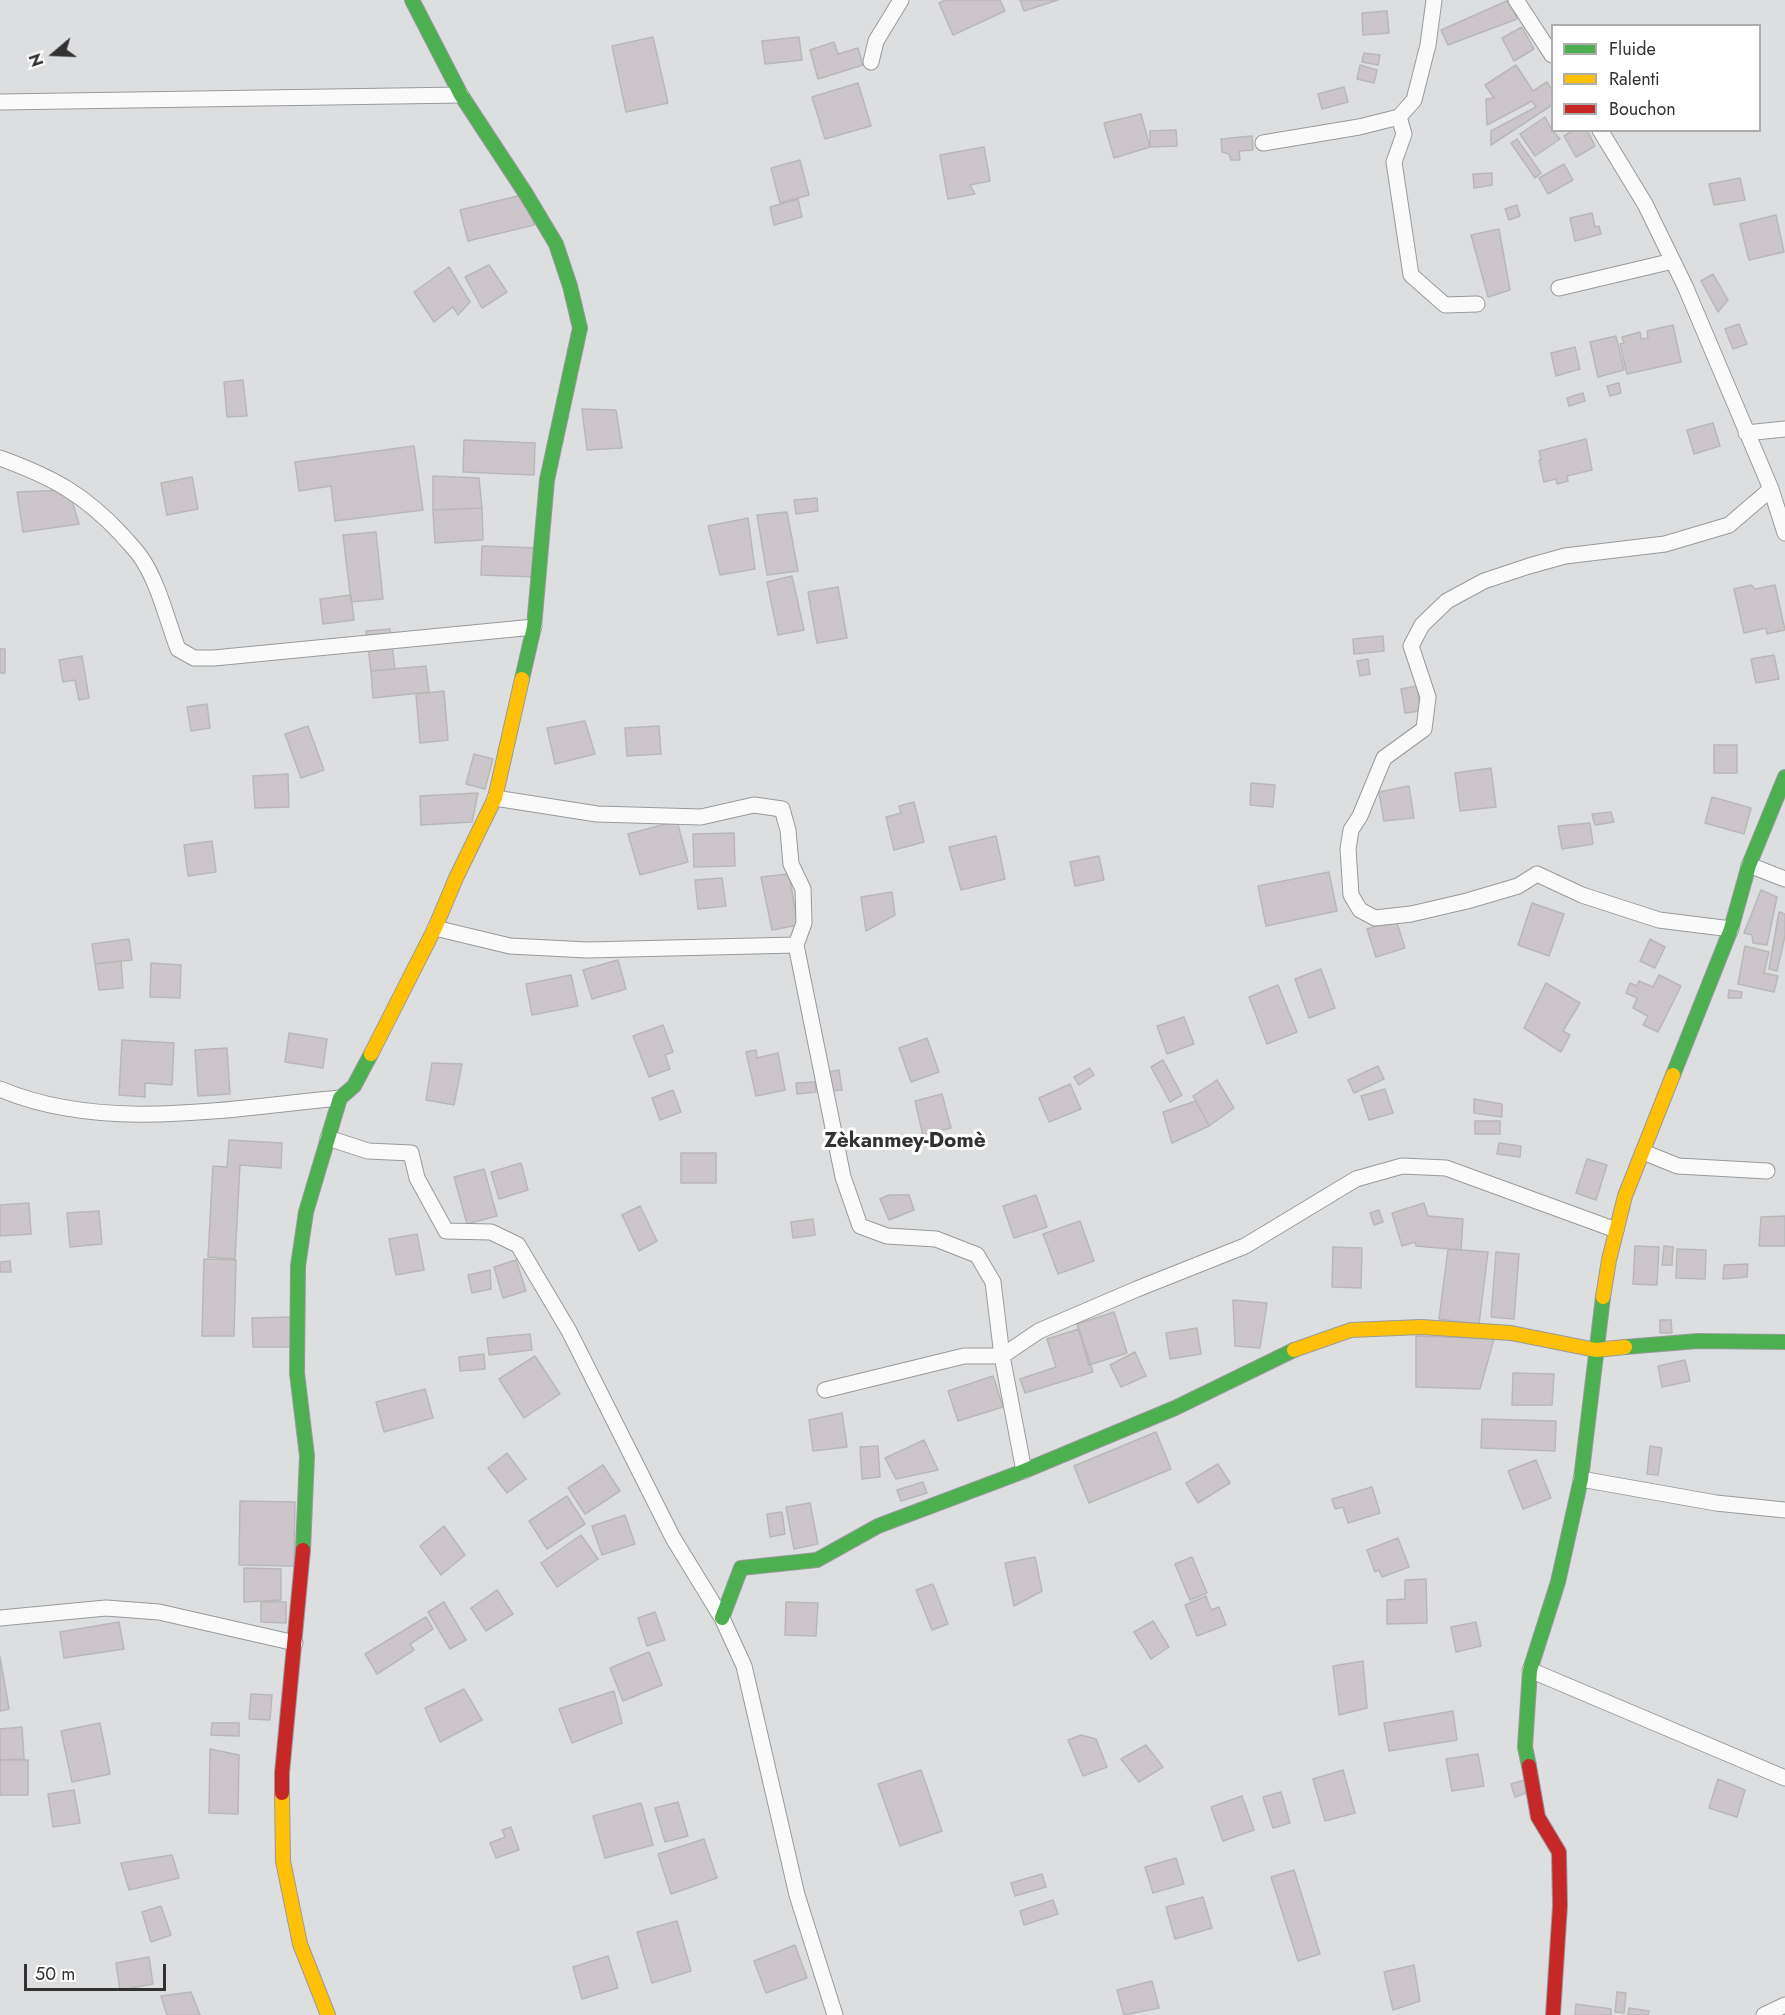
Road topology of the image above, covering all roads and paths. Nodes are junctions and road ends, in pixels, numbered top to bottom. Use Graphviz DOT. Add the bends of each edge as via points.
graph roads {
  1 [pos="412,0"];
  2 [pos="901,0"];
  3 [pos="1434,0"];
  4 [pos="1516,0"];
  5 [pos="1551,53"];
  6 [pos="871,62"];
  7 [pos="462,95"];
  8 [pos="0,102"];
  9 [pos="1399,117"];
  10 [pos="1601,132"];
  11 [pos="1263,143"];
  12 [pos="1673,261"];
  13 [pos="1559,288"];
  14 [pos="1478,304"];
  15 [pos="1785,429"];
  16 [pos="1746,433"];
  17 [pos="0,458"];
  18 [pos="1771,489"];
  19 [pos="1785,533"];
  20 [pos="534,627"];
  21 [pos="1785,777"];
  22 [pos="495,798"];
  23 [pos="1749,865"];
  24 [pos="1785,879"];
  25 [pos="435,928"];
  26 [pos="1731,929"];
  27 [pos="796,945"];
  28 [pos="0,1089"];
  29 [pos="340,1098"];
  30 [pos="328,1138"];
  31 [pos="1643,1152"];
  32 [pos="1767,1171"];
  33 [pos="1617,1230"];
  34 [pos="1785,1342"];
  35 [pos="1596,1350"];
  36 [pos="1002,1356"];
  37 [pos="825,1390"];
  38 [pos="1024,1471"];
  39 [pos="1581,1479"];
  40 [pos="1785,1510"];
  41 [pos="0,1618"];
  42 [pos="722,1618"];
  43 [pos="295,1643"];
  44 [pos="1530,1670"];
  45 [pos="1785,1778"];
  46 [pos="1785,2005"];
  47 [pos="328,2015"];
  48 [pos="835,2015"];
  49 [pos="1553,2015"];
  50 [pos="1764,2015"];
  1 -- 7 [label="street"];
  2 -- 6 [label="street" via="876,41"];
  3 -- 9 [label="street" via="1414,100"];
  4 -- 5 [label="street"];
  7 -- 8 [label="street"];
  7 -- 20 [label="street" via="556,244 580,328 547,480"];
  9 -- 11 [label="street"];
  9 -- 14 [label="street" via="1404,134 1394,162 1410,275 1445,305"];
  10 -- 12 [label="street" via="1645,204"];
  12 -- 13 [label="street"];
  12 -- 16 [label="street"];
  15 -- 16 [label="street"];
  16 -- 18 [label="street"];
  17 -- 20 [label="street" via="51,479 85,500 114,527 141,556 178,649 194,658"];
  18 -- 19 [label="street"];
  18 -- 26 [label="street" via="1729,525 1665,544 1565,556 1484,581 1447,600 1422,625 1411,646 1428,698 1424,729 1383,758 1351,830 1348,849 1351,895 1360,910 1375,918 1467,901 1518,886 1537,874 1582,895 1659,920"];
  20 -- 22 [label="street"];
  21 -- 23 [label="street"];
  22 -- 25 [label="street"];
  22 -- 27 [label="street" via="597,814 701,817 754,805 782,809 791,864 803,889 804,923"];
  23 -- 24 [label="street"];
  23 -- 26 [label="street"];
  25 -- 27 [label="street" via="510,946 588,950"];
  25 -- 29 [label="street" via="354,1086"];
  26 -- 31 [label="street"];
  27 -- 36 [label="street" via="843,1177 861,1226 887,1236 936,1239 977,1255 993,1282"];
  28 -- 29 [label="street" via="96,1113 156,1115"];
  29 -- 30 [label="street"];
  30 -- 42 [label="street" via="368,1151 411,1153 417,1178 446,1231 491,1232 518,1245 569,1331 673,1538"];
  30 -- 43 [label="street" via="306,1212 298,1266 297,1373 307,1456"];
  31 -- 32 [label="street" via="1678,1166"];
  31 -- 33 [label="street" via="1625,1196"];
  33 -- 35 [label="street"];
  33 -- 36 [label="street" via="1446,1168 1402,1166 1356,1179 1245,1246 1039,1331"];
  34 -- 35 [label="street" via="1698,1341"];
  35 -- 38 [label="street" via="1511,1333 1421,1326 1351,1330 1305,1345 1175,1408"];
  35 -- 39 [label="street"];
  36 -- 37 [label="street" via="964,1356"];
  36 -- 38 [label="street"];
  38 -- 42 [label="street" via="878,1526 817,1560 741,1568"];
  39 -- 40 [label="street" via="1716,1503"];
  39 -- 44 [label="street" via="1558,1582"];
  41 -- 43 [label="street" via="106,1608 159,1612"];
  42 -- 48 [label="street" via="744,1666 796,1895"];
  43 -- 47 [label="street" via="282,1773 283,1861 300,1944"];
  44 -- 45 [label="street"];
  44 -- 49 [label="street" via="1525,1747 1538,1817 1559,1852"];
  46 -- 50 [label="street"];
}
